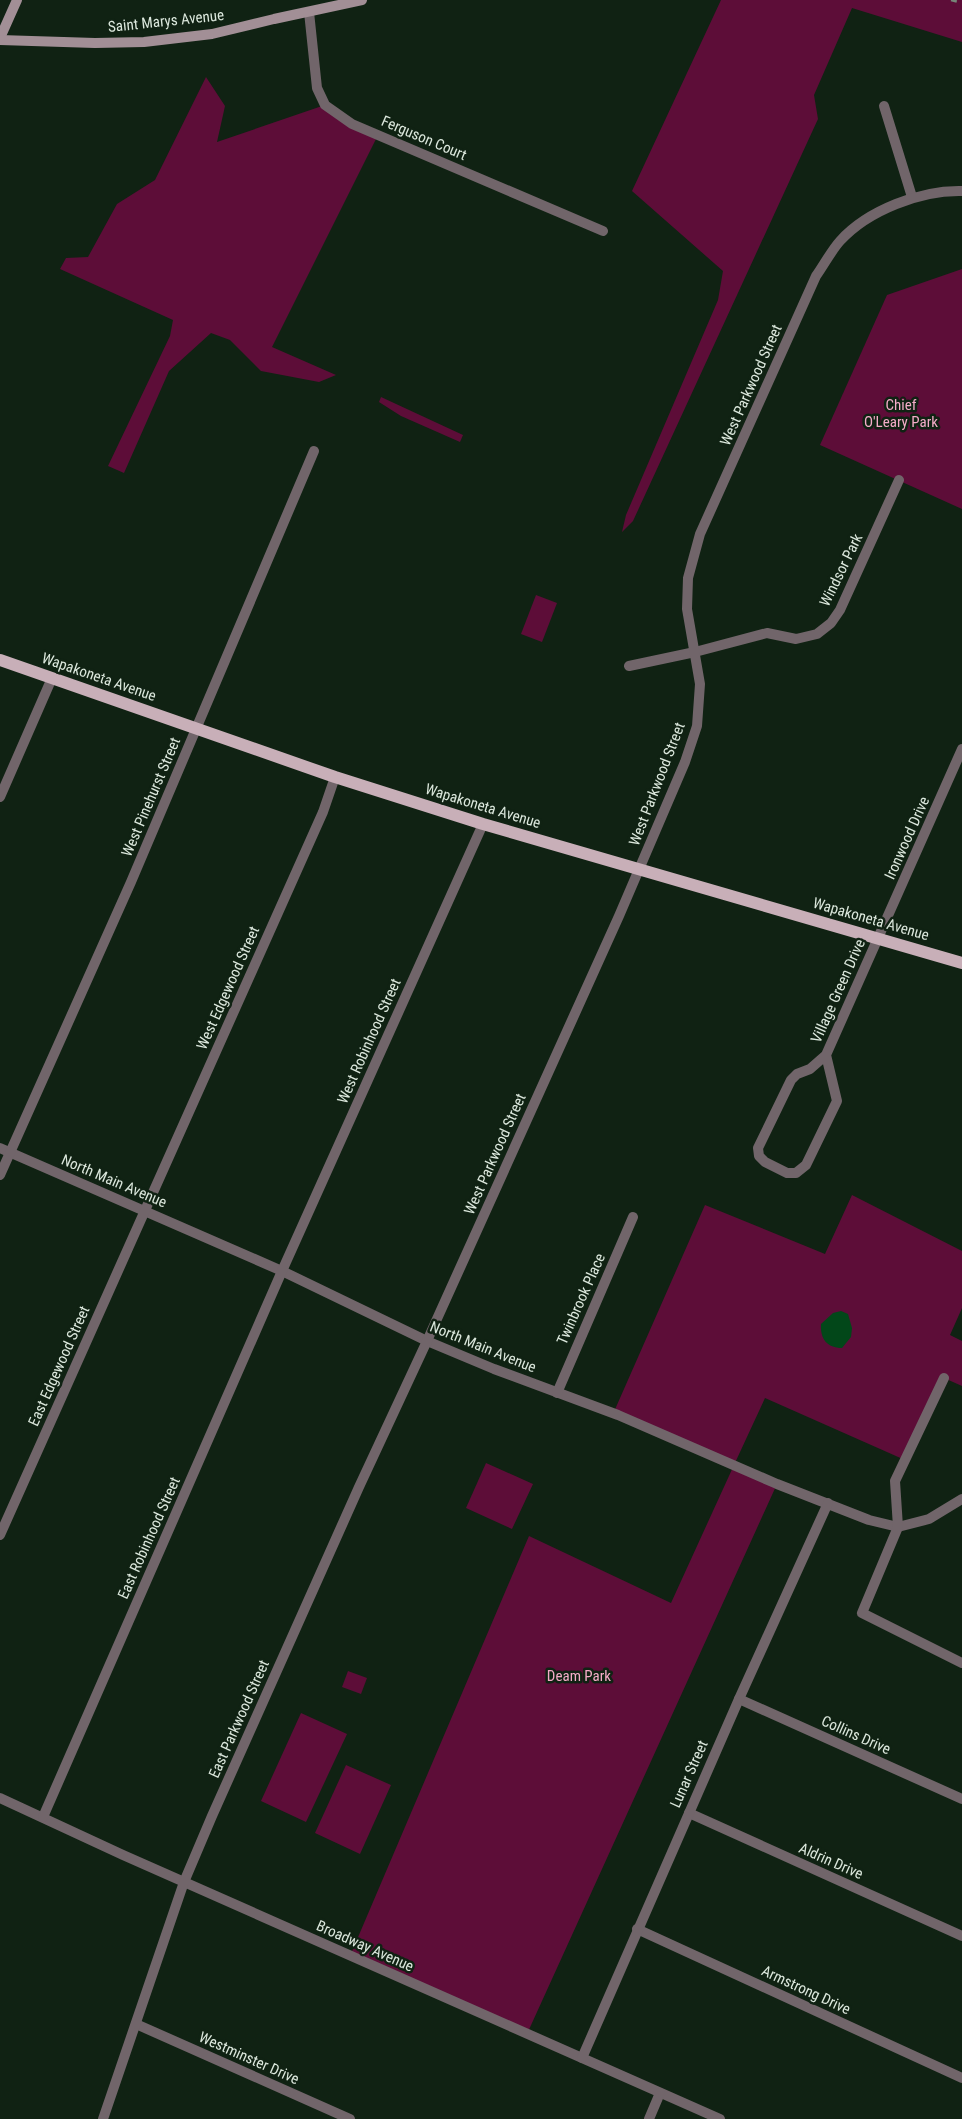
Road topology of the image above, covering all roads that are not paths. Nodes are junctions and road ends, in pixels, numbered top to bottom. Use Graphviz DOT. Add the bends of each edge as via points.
graph roads {
  1 [pos="17,0"];
  2 [pos="362,0"];
  3 [pos="309,12"];
  4 [pos="0,39"];
  5 [pos="884,106"];
  6 [pos="962,191"];
  7 [pos="912,198"];
  8 [pos="603,231"];
  9 [pos="314,451"];
  10 [pos="899,480"];
  11 [pos="695,652"];
  12 [pos="0,660"];
  13 [pos="629,666"];
  14 [pos="52,678"];
  15 [pos="197,729"];
  16 [pos="962,749"];
  17 [pos="335,777"];
  18 [pos="0,797"];
  19 [pos="483,824"];
  20 [pos="639,870"];
  21 [pos="878,938"];
  22 [pos="962,963"];
  23 [pos="826,1055"];
  24 [pos="0,1148"];
  25 [pos="10,1153"];
  26 [pos="0,1175"];
  27 [pos="145,1210"];
  28 [pos="634,1217"];
  29 [pos="282,1271"];
  30 [pos="427,1341"];
  31 [pos="944,1378"];
  32 [pos="557,1393"];
  33 [pos="962,1499"];
  34 [pos="828,1503"];
  35 [pos="898,1527"];
  36 [pos="0,1535"];
  37 [pos="962,1663"];
  38 [pos="739,1699"];
  39 [pos="0,1798"];
  40 [pos="962,1799"];
  41 [pos="688,1813"];
  42 [pos="43,1817"];
  43 [pos="184,1882"];
  44 [pos="637,1928"];
  45 [pos="962,1936"];
  46 [pos="136,2024"];
  47 [pos="582,2058"];
  48 [pos="962,2078"];
  49 [pos="660,2093"];
  50 [pos="103,2119"];
  51 [pos="350,2119"];
  52 [pos="649,2119"];
  53 [pos="720,2119"];
  1 -- 4 [label="main road"];
  2 -- 3 [label="main road, Saint Marys Avenue"];
  3 -- 4 [label="main road, Saint Marys Avenue" via="212,34 144,42 95,44"];
  3 -- 8 [label="street, Ferguson Court" via="317,88 325,105 352,124"];
  5 -- 7 [label="street"];
  6 -- 7 [label="street, West Parkwood Street"];
  7 -- 11 [label="street, West Parkwood Street" via="874,214 840,241 816,276 700,534 688,578 687,609"];
  9 -- 15 [label="street, West Pinehurst Street"];
  10 -- 11 [label="street, Windsor Park" via="840,610 831,623 817,634 796,639 767,633"];
  11 -- 13 [label="street, Windsor Park"];
  11 -- 20 [label="street, West Parkwood Street" via="700,684 697,726"];
  12 -- 14 [label="main road, Wapakoneta Avenue"];
  14 -- 15 [label="main road, Wapakoneta Avenue"];
  14 -- 18 [label="street"];
  15 -- 17 [label="main road, Wapakoneta Avenue"];
  15 -- 25 [label="street, West Pinehurst Street"];
  16 -- 21 [label="street, Ironwood Drive"];
  17 -- 19 [label="main road, Wapakoneta Avenue"];
  17 -- 27 [label="street, West Edgewood Street" via="320,820"];
  19 -- 20 [label="main road, Wapakoneta Avenue"];
  19 -- 29 [label="street, West Robinhood Street"];
  20 -- 21 [label="main road, Wapakoneta Avenue"];
  20 -- 30 [label="street, West Parkwood Street"];
  21 -- 22 [label="main road, Wapakoneta Avenue"];
  21 -- 23 [label="street, Village Green Drive"];
  23 -- 23 [label="street, Village Green Drive" via="791,1080 758,1148 759,1156 765,1162 787,1173 796,1173 806,1165 837,1101"];
  24 -- 25 [label="street, North Main Avenue"];
  25 -- 26 [label="street, West Pinehurst Street"];
  25 -- 27 [label="street, North Main Avenue"];
  27 -- 29 [label="street, North Main Avenue"];
  27 -- 36 [label="street, East Edgewood Street"];
  28 -- 32 [label="street, Twinbrook Place"];
  29 -- 30 [label="street, North Main Avenue"];
  29 -- 42 [label="street, East Robinhood Street"];
  30 -- 32 [label="street, North Main Avenue"];
  30 -- 43 [label="street, East Parkwood Street"];
  31 -- 35 [label="street" via="895,1481"];
  32 -- 34 [label="street, North Main Avenue" via="616,1420"];
  33 -- 35 [label="street, North Main Avenue" via="929,1518"];
  34 -- 35 [label="street, North Main Avenue" via="869,1520"];
  34 -- 38 [label="street, Lunar Street"];
  35 -- 37 [label="street" via="862,1613"];
  38 -- 40 [label="street, Collins Drive"];
  38 -- 41 [label="street, Lunar Street"];
  39 -- 42 [label="street, Broadway Avenue"];
  41 -- 44 [label="street, Lunar Street"];
  41 -- 45 [label="street, Aldrin Drive"];
  42 -- 43 [label="street, Broadway Avenue"];
  43 -- 46 [label="street, East Parkwood Street"];
  43 -- 47 [label="street, Broadway Avenue"];
  44 -- 47 [label="street, Lunar Street"];
  44 -- 48 [label="street, Armstrong Drive"];
  46 -- 50 [label="street, East Parkwood Street"];
  46 -- 51 [label="street, Westminster Drive"];
  47 -- 49 [label="street, Broadway Avenue"];
  49 -- 52 [label="street"];
  49 -- 53 [label="street, Broadway Avenue"];
}
